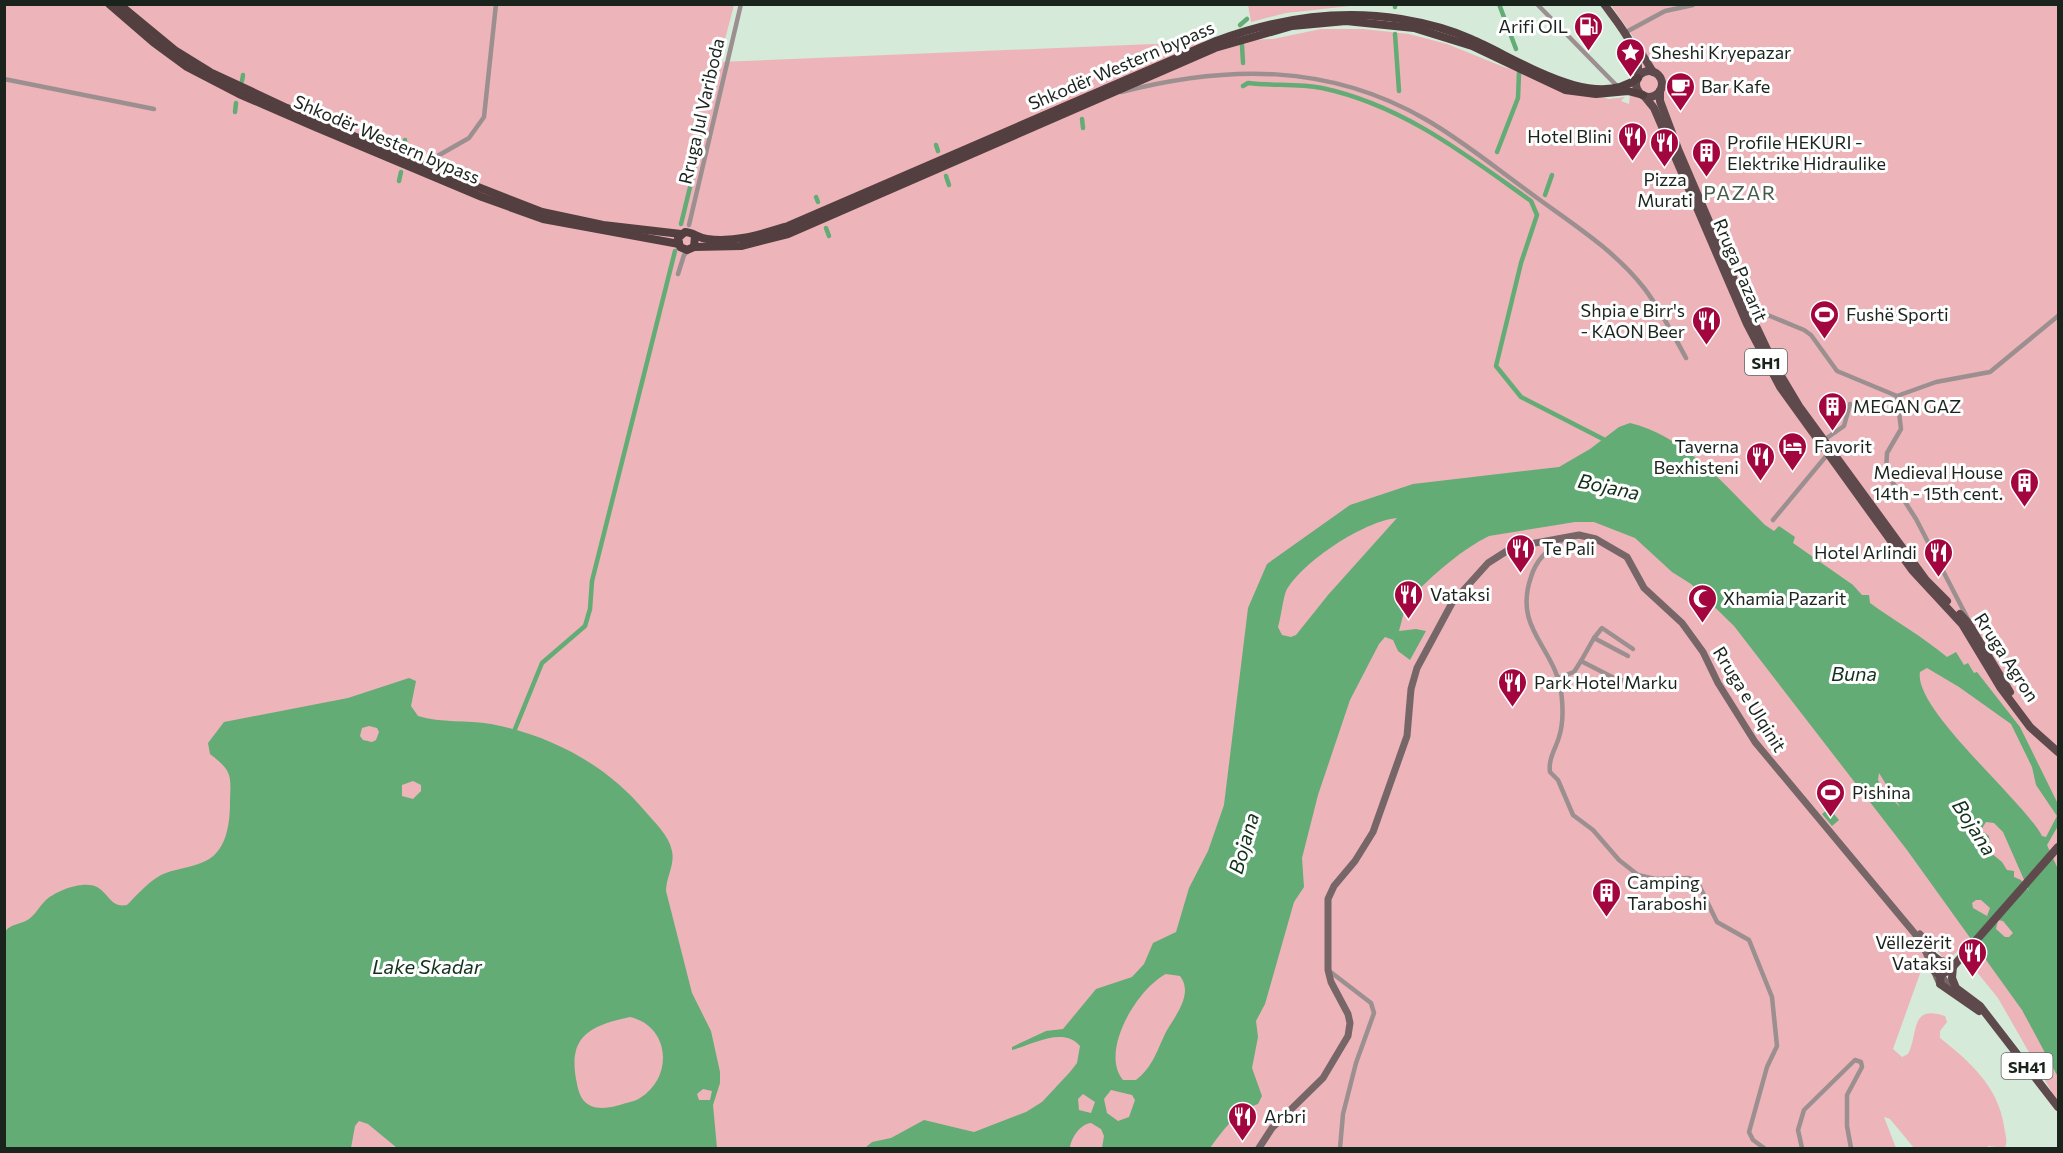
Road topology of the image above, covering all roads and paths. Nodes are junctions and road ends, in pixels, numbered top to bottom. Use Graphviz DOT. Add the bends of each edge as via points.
graph roads {
  1 [pos="109,4"];
  2 [pos="119,4"];
  3 [pos="496,4"];
  4 [pos="741,4"];
  5 [pos="1537,4"];
  6 [pos="1604,4"];
  7 [pos="1609,4"];
  8 [pos="1681,5"];
  9 [pos="1693,5"];
  10 [pos="1628,31"];
  11 [pos="1653,72"];
  12 [pos="1638,78"];
  13 [pos="4,79"];
  14 [pos="1618,89"];
  15 [pos="1660,91"];
  16 [pos="1644,96"];
  17 [pos="1102,98"];
  18 [pos="154,109"];
  19 [pos="434,158"];
  20 [pos="689,232"];
  21 [pos="685,249"];
  22 [pos="678,274"];
  23 [pos="1749,311"];
  24 [pos="2058,316"];
  25 [pos="2058,323"];
  26 [pos="2050,324"];
  27 [pos="1686,358"];
  28 [pos="1897,396"];
  29 [pos="1850,404"];
  30 [pos="1824,440"];
  31 [pos="1827,454"];
  32 [pos="1773,520"];
  33 [pos="1589,537"];
  34 [pos="1930,588"];
  35 [pos="1969,624"];
  36 [pos="1594,638"];
  37 [pos="1633,649"];
  38 [pos="1628,656"];
  39 [pos="1581,661"];
  40 [pos="1560,677"];
  41 [pos="1640,681"];
  42 [pos="2058,746"];
  43 [pos="2058,752"];
  44 [pos="2058,847"];
  45 [pos="1908,925"];
  46 [pos="1932,955"];
  47 [pos="1952,964"];
  48 [pos="1931,968"];
  49 [pos="1328,969"];
  50 [pos="1940,975"];
  51 [pos="1940,984"];
  52 [pos="1960,992"];
  53 [pos="1994,1026"];
  54 [pos="2058,1107"];
  55 [pos="1258,1149"];
  56 [pos="1340,1149"];
  57 [pos="1764,1149"];
  58 [pos="1802,1149"];
  59 [pos="1851,1149"];
  1 -- 21 [label="highway, Shkodër Western bypass" via="188,67 313,126 543,219"];
  2 -- 20 [label="highway, Shkodër Western bypass" via="176,51 210,72 427,167 542,212 603,225"];
  3 -- 19 [label="street" via="484,117 469,138"];
  4 -- 20 [label="street, Rruga Jul Variboda"];
  5 -- 14 [label="street"];
  6 -- 12 [label="main road, SH1" via="1631,43"];
  7 -- 10 [label="main road, SH1"];
  8 -- 9 [label="street"];
  8 -- 10 [label="street"];
  10 -- 11 [label="main road, SH1"];
  11 -- 12 [label="main road"];
  11 -- 15 [label="main road, SH1" via="1662,82"];
  12 -- 14 [label="highway, Shkodër Western bypass"];
  12 -- 16 [label="main road, SH1" via="1637,87"];
  13 -- 18 [label="street"];
  14 -- 16 [label="highway"];
  14 -- 17 [label="highway, Shkodër Western bypass" via="1596,94 1565,90 1472,46 1434,33 1389,24 1334,21 1292,26 1235,40"];
  14 -- 20 [label="highway, Shkodër Western bypass" via="1570,84 1455,32 1414,22 1347,15 1294,20 1252,28 1216,41 788,226 739,239 712,240"];
  15 -- 16 [label="main road" via="1651,97"];
  15 -- 23 [label="main road, Rruga Pazarit / SH1" via="1666,119"];
  16 -- 31 [label="main road, Rruga Pazarit / SH1" via="1669,139 1759,348 1794,410"];
  17 -- 21 [label="highway, Shkodër Western bypass" via="788,234 741,246"];
  17 -- 27 [label="street" via="1200,75 1260,73 1340,84 1404,108 1465,145 1616,257 1659,309"];
  20 -- 21 [label="highway"];
  20 -- 21 [label="highway"];
  21 -- 22 [label="street"];
  23 -- 28 [label="street" via="1804,330 1837,371"];
  23 -- 30 [label="main road, Rruga Pazarit / SH1" via="1784,382"];
  24 -- 26 [label="street"];
  25 -- 26 [label="street"];
  26 -- 28 [label="street" via="1990,372 1936,382"];
  28 -- 35 [label="street" via="1901,429 1887,453 1886,472 1916,519"];
  29 -- 30 [label="street" via="1844,426"];
  30 -- 34 [label="main road, Rruga Pazarit / SH1"];
  31 -- 32 [label="street"];
  31 -- 34 [label="main road, Rruga Pazarit / SH1"];
  33 -- 40 [label="street" via="1561,541 1545,554 1525,592 1529,626"];
  33 -- 45 [label="main road, Rruga e Ulqinit" via="1627,557 1644,588 1684,625 1755,742"];
  33 -- 49 [label="main road" via="1567,535 1505,550 1481,569 1447,610 1415,672 1407,736 1373,832 1329,894"];
  34 -- 35 [label="main road, Rruga Agron / SH1"];
  34 -- 43 [label="main road, Rruga Agron / SH1" via="1962,624 2030,727"];
  35 -- 42 [label="main road, Rruga Agron / SH1" via="2018,703 2037,728"];
  36 -- 37 [label="street" via="1602,628"];
  36 -- 38 [label="street"];
  36 -- 39 [label="street"];
  39 -- 40 [label="street" via="1574,672"];
  39 -- 41 [label="street" via="1618,680"];
  40 -- 57 [label="street" via="1562,723 1549,766 1573,815 1638,876 1696,881 1717,921 1749,940 1767,980 1777,1046 1767,1067 1749,1132"];
  44 -- 47 [label="main road"];
  45 -- 46 [label="main road, Rruga e Ulqinit" via="1924,938"];
  45 -- 48 [label="main road, Rruga e Ulqinit" via="1923,944"];
  46 -- 47 [label="main road"];
  46 -- 50 [label="main road, Rruga e Ulqinit"];
  47 -- 50 [label="main road"];
  47 -- 52 [label="main road" via="1953,982"];
  48 -- 50 [label="main road"];
  48 -- 51 [label="main road, Rruga e Ulqinit"];
  49 -- 55 [label="main road" via="1348,1014 1348,1036 1323,1078 1272,1128"];
  49 -- 56 [label="street" via="1371,1003 1374,1013 1343,1114"];
  50 -- 51 [label="main road"];
  50 -- 52 [label="main road, Rruga e Ulqinit"];
  51 -- 53 [label="main road, Rruga e Ulqinit / SH41"];
  52 -- 53 [label="main road, Rruga e Ulqinit / SH41" via="1980,1006"];
  53 -- 54 [label="main road, Rruga e Ulqinit / SH41"];
  58 -- 59 [label="street" via="1798,1130 1804,1110 1855,1060 1862,1067 1847,1095"];
}
